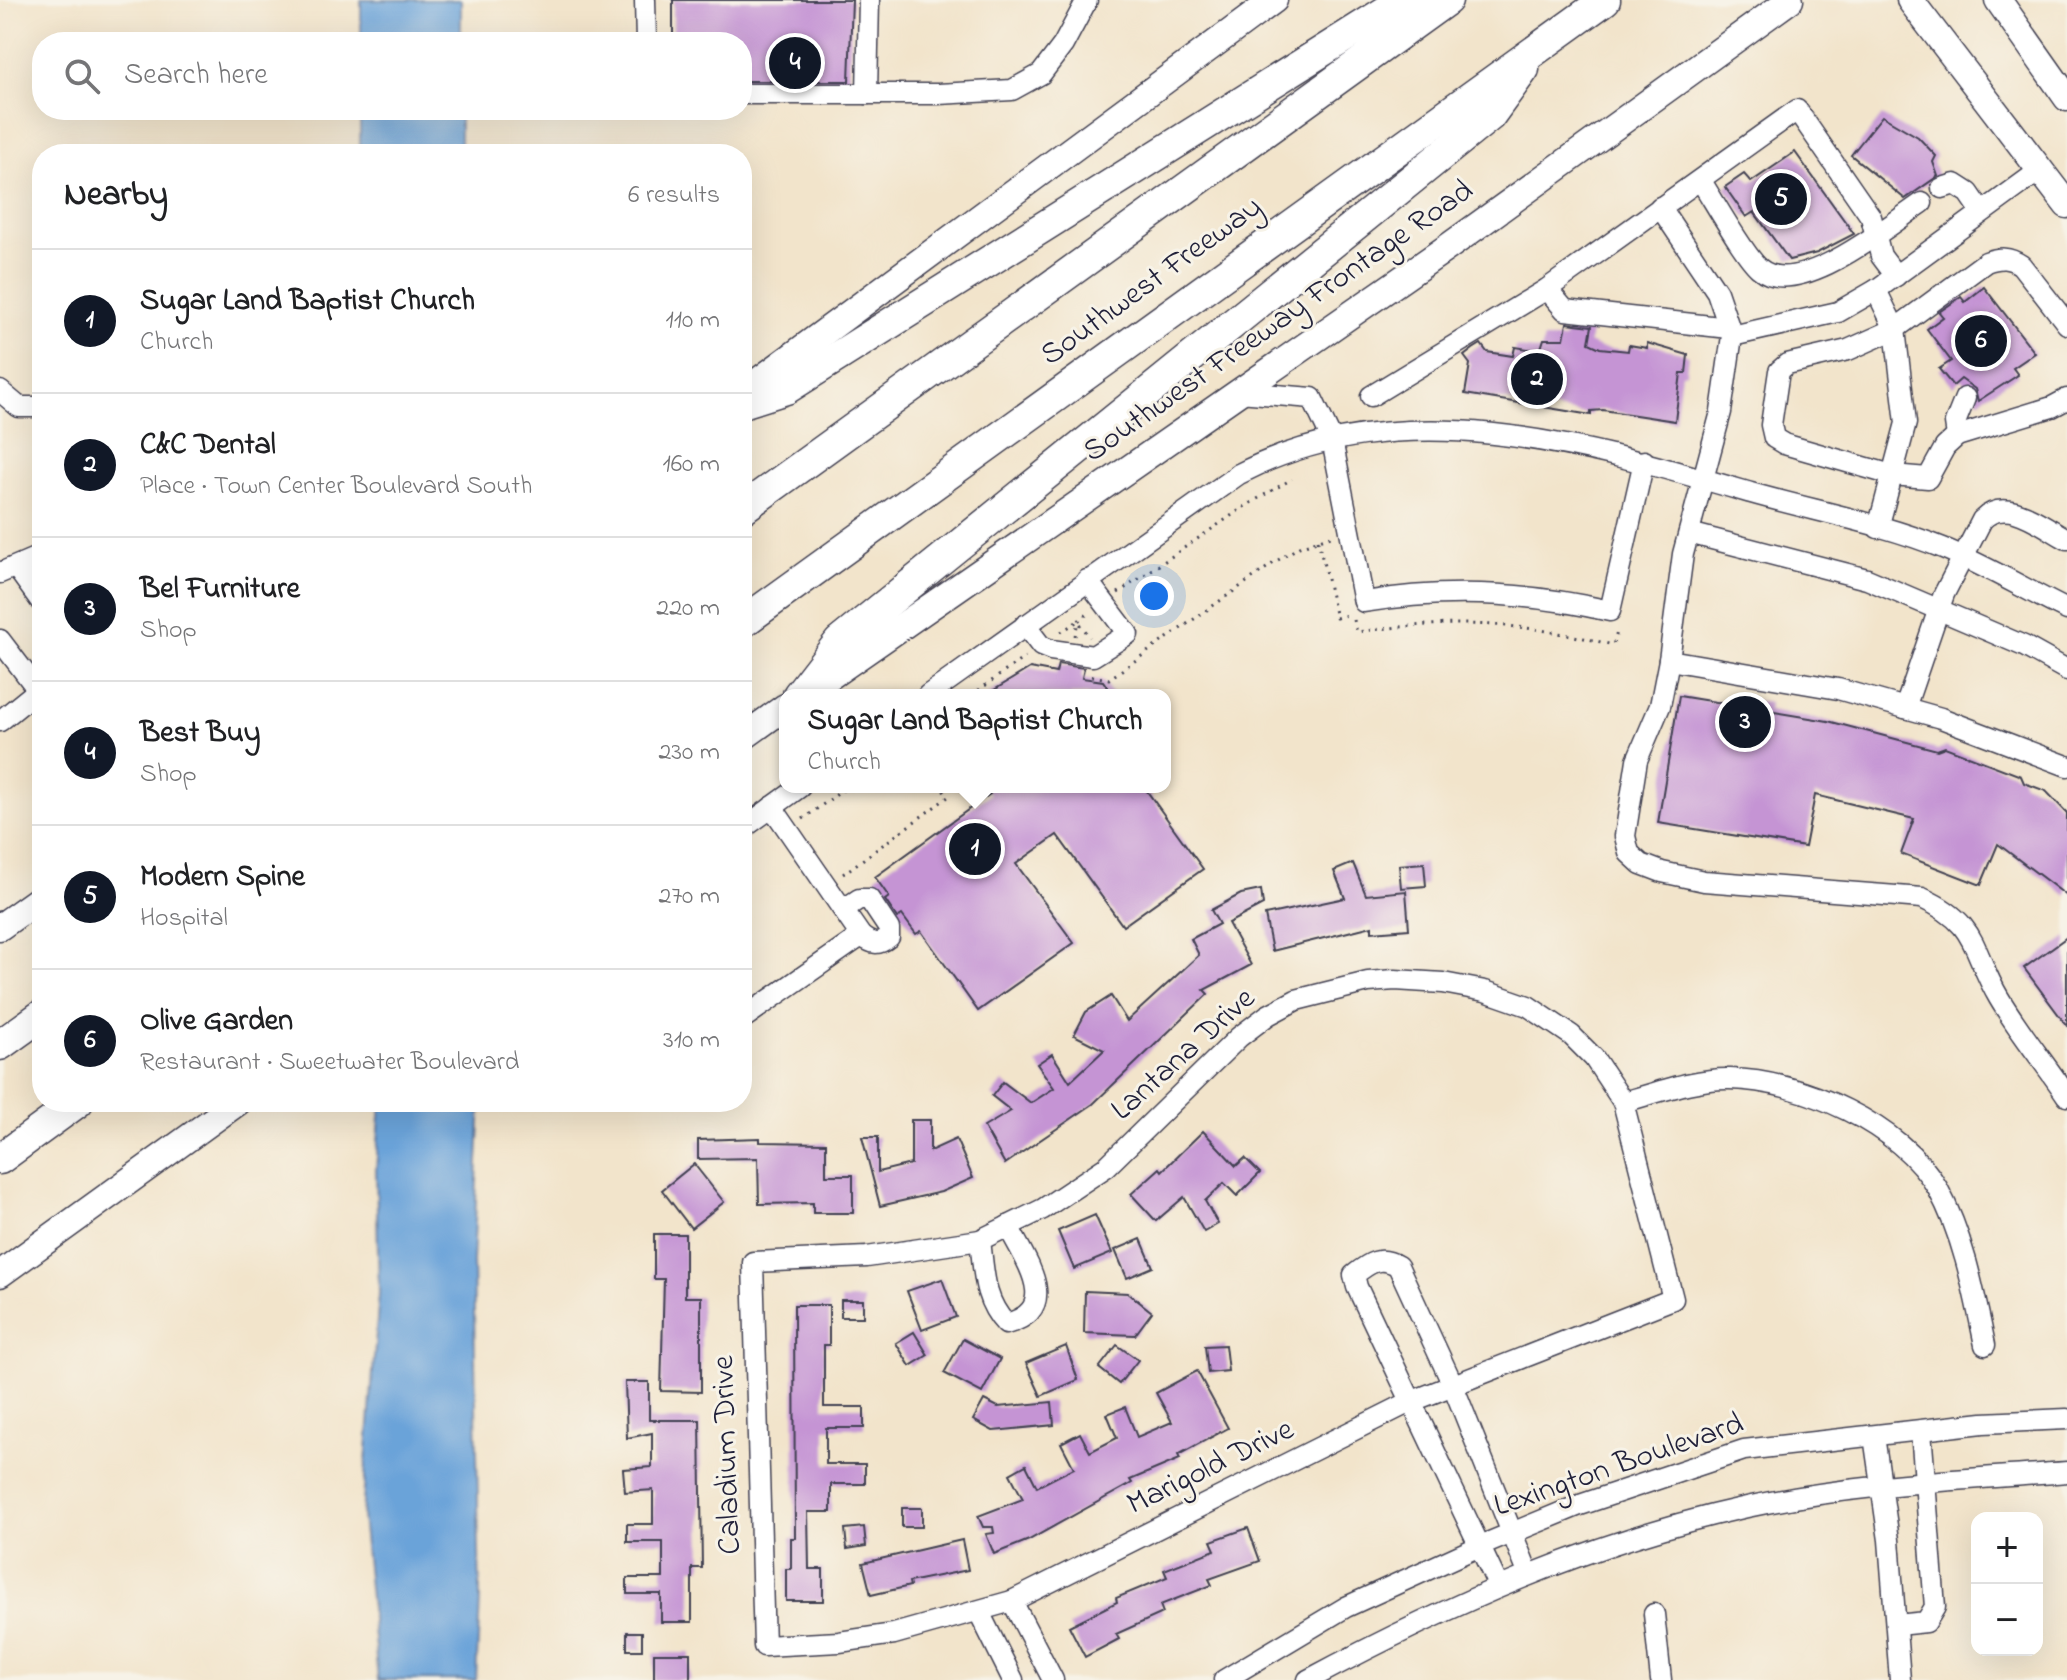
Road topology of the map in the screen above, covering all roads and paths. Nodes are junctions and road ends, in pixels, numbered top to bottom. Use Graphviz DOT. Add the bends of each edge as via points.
graph roads {
  1 [pos="645,0"];
  2 [pos="869,0"];
  3 [pos="1087,0"];
  4 [pos="1274,0"];
  5 [pos="1417,0"];
  6 [pos="1447,0"];
  7 [pos="1605,0"];
  8 [pos="1888,0"];
  9 [pos="1998,0"];
  10 [pos="1778,5"];
  11 [pos="1916,8"];
  12 [pos="646,32"];
  13 [pos="1541,46"];
  14 [pos="752,94"];
  15 [pos="867,94"];
  16 [pos="2067,98"];
  17 [pos="2039,171"];
  18 [pos="1701,181"];
  19 [pos="1942,188"];
  20 [pos="1922,203"];
  21 [pos="2067,205"];
  22 [pos="1660,207"];
  23 [pos="1982,212"];
  24 [pos="1876,234"];
  25 [pos="1896,276"];
  26 [pos="1547,289"];
  27 [pos="1876,290"];
  28 [pos="2067,324"];
  29 [pos="1895,329"];
  30 [pos="1731,332"];
  31 [pos="752,386"];
  32 [pos="0,391"];
  33 [pos="1239,392"];
  34 [pos="1371,396"];
  35 [pos="1965,398"];
  36 [pos="2067,399"];
  37 [pos="752,400"];
  38 [pos="32,407"];
  39 [pos="1957,436"];
  40 [pos="1332,440"];
  41 [pos="1644,461"];
  42 [pos="1892,475"];
  43 [pos="1292,479"];
  44 [pos="1704,479"];
  45 [pos="752,502"];
  46 [pos="1878,528"];
  47 [pos="1349,530"];
  48 [pos="1689,533"];
  49 [pos="2067,539"];
  50 [pos="1318,540"];
  51 [pos="1961,557"];
  52 [pos="32,559"];
  53 [pos="8,570"];
  54 [pos="1087,580"];
  55 [pos="32,593"];
  56 [pos="1104,603"];
  57 [pos="1938,608"];
  58 [pos="2067,610"];
  59 [pos="1610,611"];
  60 [pos="752,616"];
  61 [pos="1025,625"];
  62 [pos="0,640"];
  63 [pos="1072,653"];
  64 [pos="1028,655"];
  65 [pos="1669,660"];
  66 [pos="2067,670"];
  67 [pos="32,678"];
  68 [pos="804,689"];
  69 [pos="809,689"];
  70 [pos="936,689"];
  71 [pos="980,689"];
  72 [pos="32,695"];
  73 [pos="1905,708"];
  74 [pos="779,711"];
  75 [pos="0,721"];
  76 [pos="752,731"];
  77 [pos="2067,766"];
  78 [pos="792,793"];
  79 [pos="839,793"];
  80 [pos="945,793"];
  81 [pos="772,807"];
  82 [pos="803,819"];
  83 [pos="752,822"];
  84 [pos="843,874"];
  85 [pos="32,904"];
  86 [pos="844,909"];
  87 [pos="0,927"];
  88 [pos="861,936"];
  89 [pos="752,1012"];
  90 [pos="32,1022"];
  91 [pos="0,1045"];
  92 [pos="2067,1096"];
  93 [pos="1623,1102"];
  94 [pos="64,1112"];
  95 [pos="224,1112"];
  96 [pos="0,1159"];
  97 [pos="1008,1226"];
  98 [pos="980,1240"];
  99 [pos="753,1262"];
  100 [pos="0,1274"];
  101 [pos="1673,1299"];
  102 [pos="1985,1345"];
  103 [pos="1452,1383"];
  104 [pos="1410,1402"];
  105 [pos="2067,1419"];
  106 [pos="1921,1431"];
  107 [pos="1874,1436"];
  108 [pos="2067,1472"];
  109 [pos="1925,1483"];
  110 [pos="1882,1486"];
  111 [pos="1512,1533"];
  112 [pos="1479,1546"];
  113 [pos="1528,1573"];
  114 [pos="1498,1585"];
  115 [pos="1012,1601"];
  116 [pos="979,1612"];
  117 [pos="1654,1614"];
  118 [pos="1897,1625"];
  119 [pos="764,1646"];
  120 [pos="1013,1680"];
  121 [pos="1053,1680"];
  122 [pos="1224,1680"];
  123 [pos="1308,1680"];
  124 [pos="1661,1680"];
  125 [pos="1900,1680"];
  1 -- 12 [label="street"];
  2 -- 15 [label="street"];
  3 -- 15 [label="street" via="1041,74 1012,90"];
  4 -- 31 [label="main road"];
  5 -- 37 [label="highway" via="1391,8 786,389"];
  6 -- 45 [label="highway, Southwest Freeway"];
  7 -- 13 [label="highway, Southwest Freeway"];
  8 -- 11 [label="main road"];
  9 -- 16 [label="main road"];
  10 -- 33 [label="main road, Southwest Freeway Frontage Road"];
  11 -- 17 [label="main road"];
  13 -- 60 [label="highway, Southwest Freeway"];
  13 -- 68 [label="highway" via="1490,116 839,642"];
  14 -- 15 [label="street"];
  17 -- 21 [label="main road"];
  17 -- 23 [label="street"];
  18 -- 22 [label="street"];
  18 -- 24 [label="street" via="1760,269 1783,276 1809,272"];
  18 -- 24 [label="street" via="1797,110 1871,217"];
  19 -- 23 [label="street" via="1955,184"];
  20 -- 24 [label="street"];
  22 -- 26 [label="street"];
  22 -- 30 [label="street" via="1717,292"];
  23 -- 25 [label="street"];
  24 -- 25 [label="street" via="1881,256"];
  25 -- 27 [label="street"];
  26 -- 30 [label="street" via="1565,310"];
  26 -- 34 [label="street"];
  27 -- 29 [label="street"];
  27 -- 30 [label="street" via="1838,312"];
  28 -- 29 [label="street" via="2021,265 1998,257"];
  29 -- 42 [label="street" via="1906,423"];
  29 -- 42 [label="street" via="1848,350 1787,364 1779,371 1771,425 1774,438 1784,444"];
  30 -- 44 [label="street" via="1721,412"];
  32 -- 38 [label="street" via="19,407"];
  33 -- 40 [label="street" via="1312,398"];
  33 -- 69 [label="main road, Southwest Freeway Frontage Road"];
  35 -- 39 [label="street" via="1955,423"];
  36 -- 39 [label="street"];
  39 -- 42 [label="street" via="1928,478"];
  40 -- 41 [label="street" via="1457,431 1560,441"];
  40 -- 47 [label="street"];
  40 -- 54 [label="street" via="1268,459 1239,474"];
  41 -- 44 [label="street"];
  41 -- 59 [label="street"];
  42 -- 46 [label="street"];
  43 -- 56 [label="path"];
  44 -- 46 [label="street"];
  44 -- 48 [label="street"];
  46 -- 51 [label="street"];
  47 -- 50 [label="path"];
  47 -- 59 [label="street" via="1364,602 1467,592 1513,594"];
  48 -- 57 [label="street" via="1856,575"];
  48 -- 65 [label="street"];
  49 -- 51 [label="street" via="2009,508 1991,510"];
  50 -- 59 [label="path" via="1336,618 1353,614 1357,632 1494,623 1613,645 1619,626"];
  50 -- 63 [label="path" via="1278,560 1109,679 1069,672"];
  51 -- 57 [label="street"];
  51 -- 58 [label="street"];
  52 -- 53 [label="street"];
  53 -- 55 [label="street"];
  54 -- 56 [label="street"];
  54 -- 61 [label="street"];
  56 -- 63 [label="path" via="1078,621"];
  56 -- 63 [label="street" via="1128,634 1093,656"];
  57 -- 66 [label="street"];
  57 -- 73 [label="street"];
  61 -- 63 [label="street" via="1041,646"];
  61 -- 70 [label="street"];
  62 -- 67 [label="street"];
  64 -- 71 [label="path"];
  65 -- 73 [label="street" via="1838,689"];
  65 -- 92 [label="street" via="1660,706 1637,760 1625,836 1629,853 1662,872 1704,881 1922,898 1950,911 1975,943 1998,997"];
  72 -- 75 [label="street"];
  73 -- 77 [label="street"];
  74 -- 76 [label="main road"];
  78 -- 81 [label="street"];
  79 -- 82 [label="path"];
  80 -- 84 [label="path" via="948,797"];
  81 -- 83 [label="street"];
  81 -- 86 [label="street"];
  85 -- 87 [label="main road"];
  86 -- 88 [label="street"];
  86 -- 88 [label="street" via="869,899 889,929 882,943 872,944"];
  88 -- 89 [label="street"];
  90 -- 91 [label="highway"];
  93 -- 97 [label="street, Lantana Drive" via="1594,1058 1528,1006 1443,983 1368,982 1296,1000 1268,1015 1106,1167"];
  93 -- 101 [label="street, Lantana Drive"];
  93 -- 102 [label="street" via="1728,1079 1765,1083 1832,1104 1887,1134 1937,1186 1968,1266"];
  94 -- 96 [label="highway"];
  95 -- 100 [label="main road"];
  97 -- 98 [label="street, Lantana Drive"];
  97 -- 98 [label="street" via="1036,1283 1035,1306 1025,1319 1006,1324 995,1312 987,1295"];
  98 -- 99 [label="street, Lantana Drive" via="867,1257"];
  99 -- 119 [label="street, Caladium Drive"];
  101 -- 103 [label="street, Marigold Drive"];
  103 -- 104 [label="street, Marigold Drive"];
  103 -- 104 [label="street" via="1398,1266 1387,1260 1371,1262 1354,1275 1357,1287"];
  103 -- 111 [label="street"];
  104 -- 112 [label="street"];
  104 -- 115 [label="street, Marigold Drive"];
  105 -- 106 [label="street, Lexington Boulevard"];
  106 -- 107 [label="street, Lexington Boulevard"];
  106 -- 109 [label="street"];
  107 -- 110 [label="street"];
  107 -- 111 [label="street, Lexington Boulevard" via="1744,1450"];
  108 -- 109 [label="street"];
  109 -- 110 [label="street"];
  109 -- 118 [label="street" via="1935,1607 1926,1622"];
  110 -- 113 [label="street" via="1748,1506 1625,1539"];
  110 -- 118 [label="street"];
  111 -- 112 [label="street, Lexington Boulevard"];
  111 -- 113 [label="street"];
  112 -- 114 [label="street"];
  112 -- 122 [label="street, Lexington Boulevard" via="1346,1607"];
  113 -- 114 [label="street"];
  114 -- 123 [label="street"];
  115 -- 116 [label="street, Marigold Drive"];
  115 -- 121 [label="street"];
  116 -- 119 [label="street, Marigold Drive" via="894,1634"];
  116 -- 120 [label="street"];
  117 -- 124 [label="street"];
  118 -- 125 [label="street"];
}
